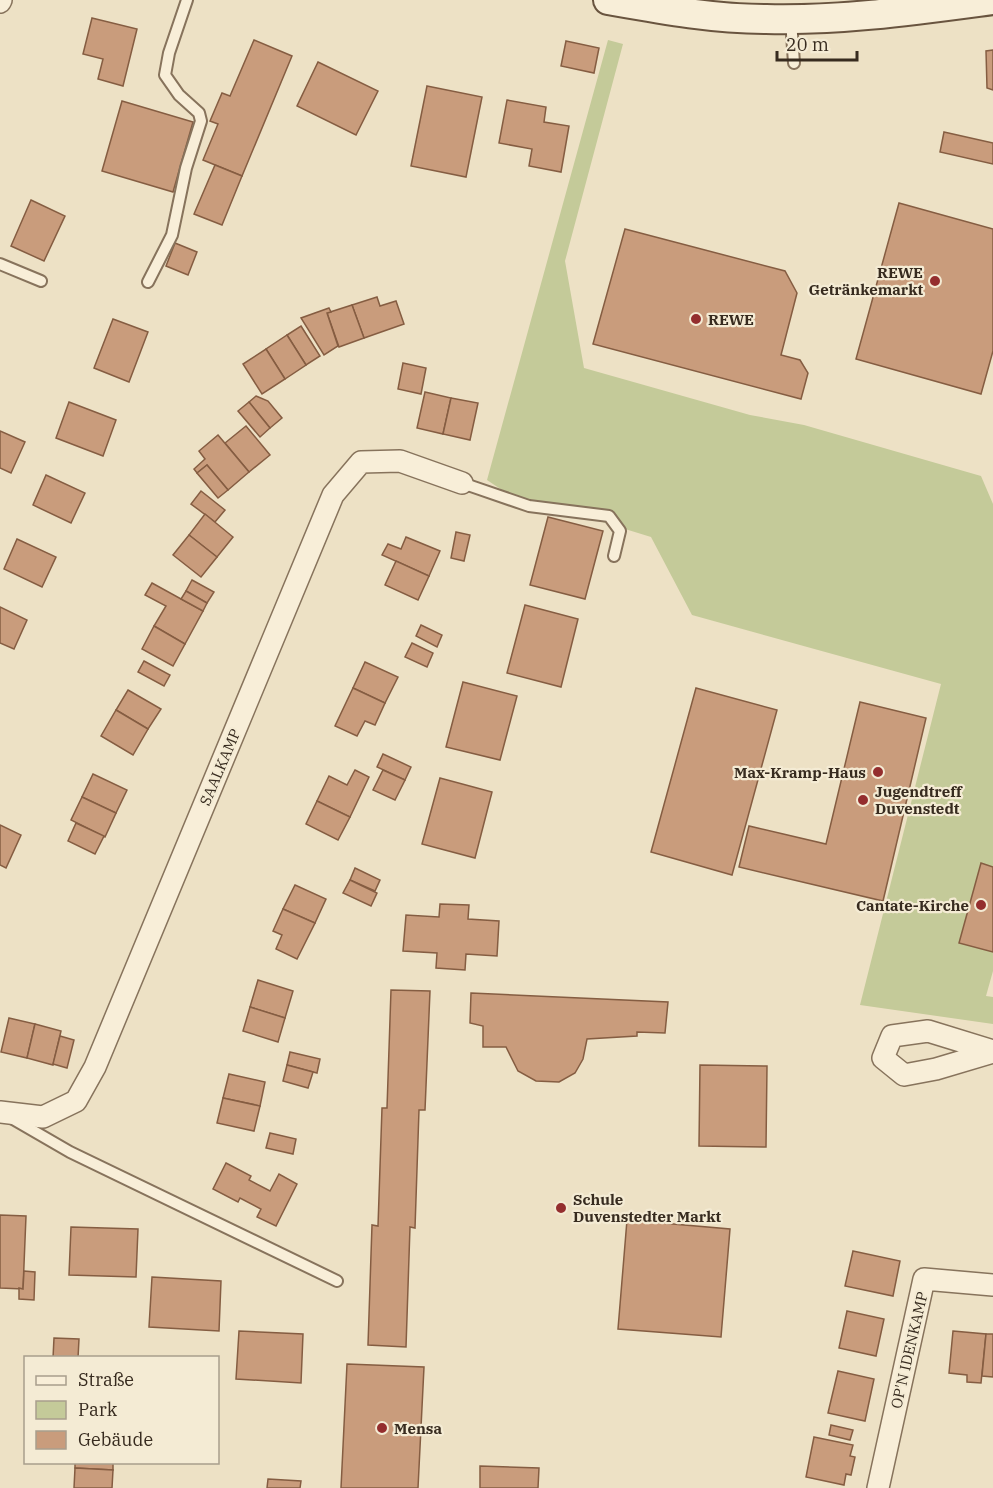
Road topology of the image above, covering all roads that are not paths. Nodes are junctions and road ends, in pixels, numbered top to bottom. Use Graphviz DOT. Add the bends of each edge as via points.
graph roads {
  1 [pos="187,0"];
  2 [pos="608,0"];
  3 [pos="993,0"];
  4 [pos="791,20"];
  5 [pos="794,63"];
  6 [pos="0,264"];
  7 [pos="42,281"];
  8 [pos="148,282"];
  9 [pos="462,483"];
  10 [pos="614,556"];
  11 [pos="1,1112"];
  12 [pos="337,1281"];
  13 [pos="993,1285"];
  14 [pos="878,1488"];
  1 -- 8 [label="lane" via="165,75 199,113 201,121 172,235"];
  2 -- 4 [label="main road" via="674,11"];
  3 -- 4 [label="main road"];
  4 -- 5 [label="lane"];
  6 -- 7 [label="lane"];
  9 -- 10 [label="lane" via="529,506 609,516 620,531"];
  9 -- 11 [label="street, SAALKAMP" via="400,461 361,462 333,495 95,1067 76,1101 52,1113 43,1117"];
  11 -- 12 [label="lane" via="69,1152"];
  13 -- 14 [label="street, OP'N IDENKAMP" via="924,1279"];
}
